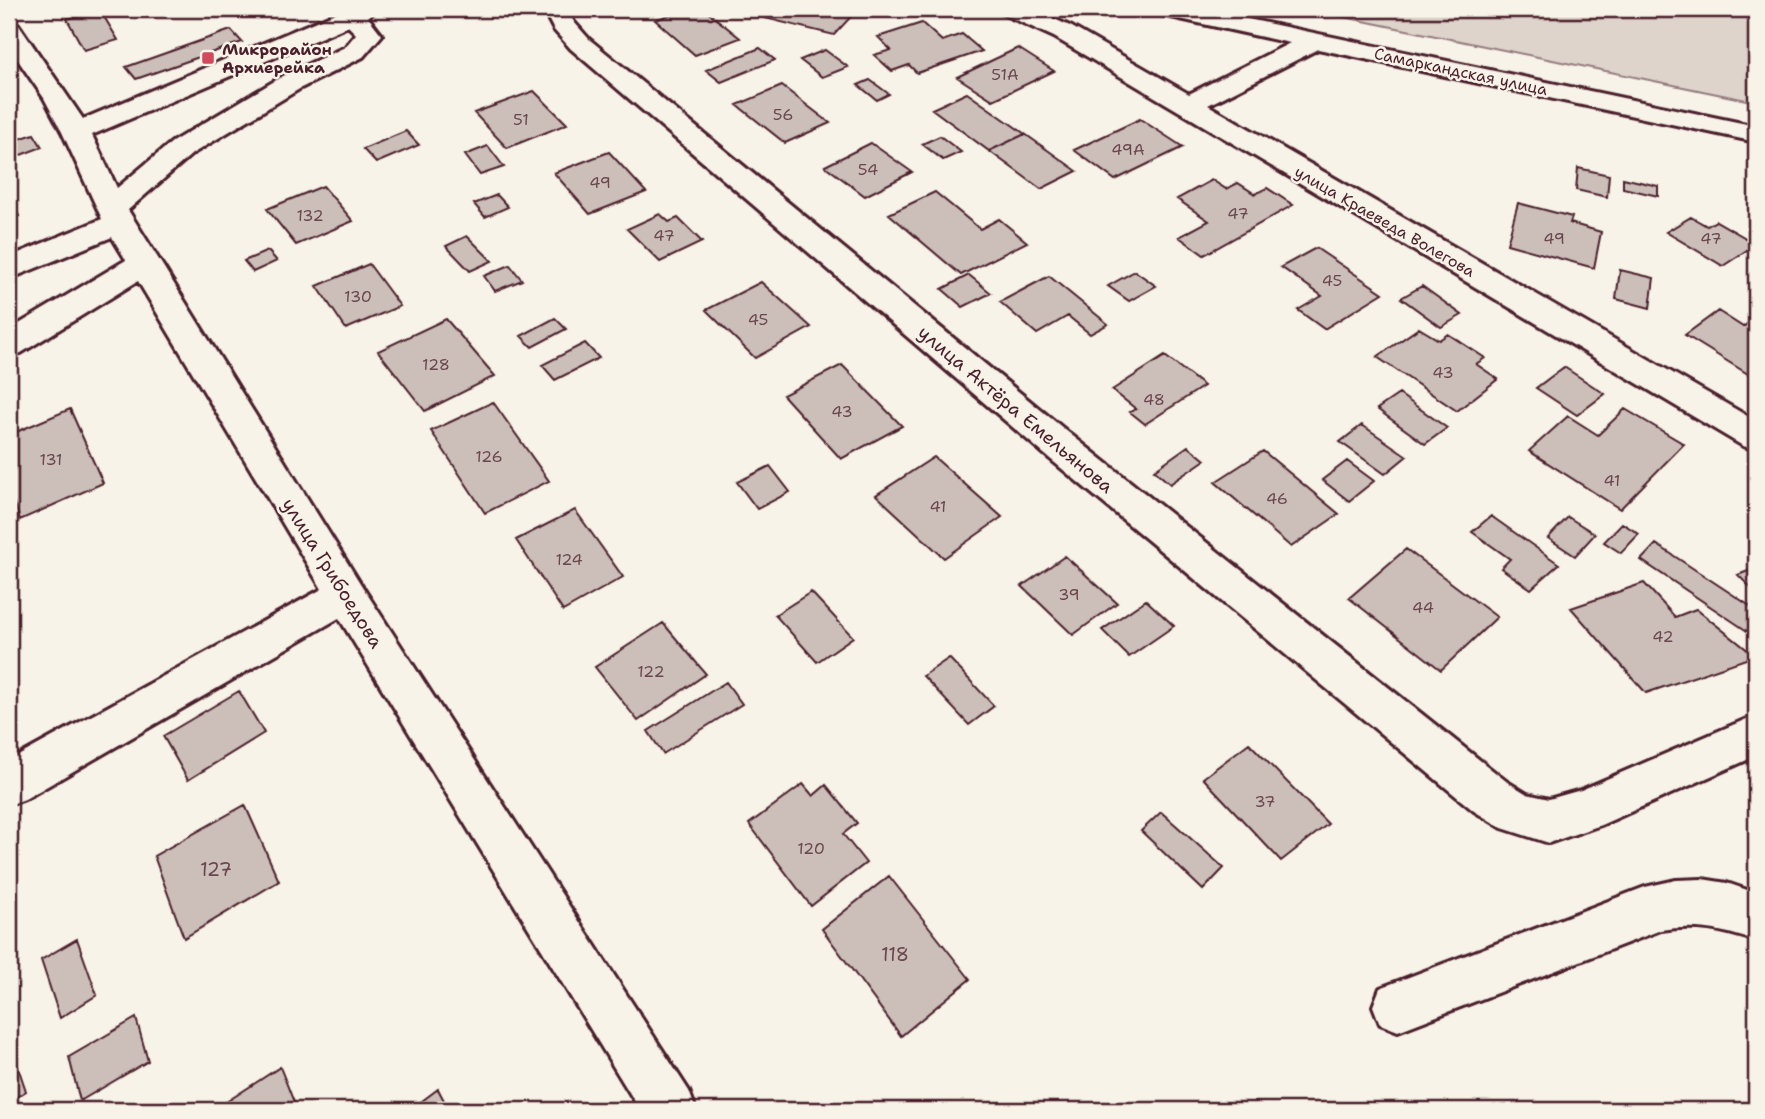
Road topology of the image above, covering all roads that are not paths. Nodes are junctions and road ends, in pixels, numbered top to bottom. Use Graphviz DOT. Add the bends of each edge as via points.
graph roads {
  1 [pos="555,9"];
  2 [pos="1012,9"];
  3 [pos="1166,9"];
  4 [pos="358,12"];
  5 [pos="9,29"];
  6 [pos="1315,40"];
  7 [pos="1188,105"];
  8 [pos="76,131"];
  9 [pos="1756,134"];
  10 [pos="116,215"];
  11 [pos="144,263"];
  12 [pos="9,268"];
  13 [pos="9,345"];
  14 [pos="1756,437"];
  15 [pos="346,595"];
  16 [pos="1756,735"];
  17 [pos="9,784"];
  18 [pos="1756,918"];
  19 [pos="1398,1006"];
  20 [pos="670,1110"];
  1 -- 16 [label="street, улица Актёра Емельянова" via="563,25 591,53 1045,434 1490,796 1518,813 1549,821 1585,810"];
  2 -- 7 [label="street, улица Краеведа Волегова" via="1063,32"];
  3 -- 6 [label="street, Самаркандская улица"];
  4 -- 8 [label="street"];
  4 -- 10 [label="street" via="369,35 354,52 292,82 183,148"];
  5 -- 8 [label="street, улица Грибоедова"];
  6 -- 7 [label="street"];
  6 -- 9 [label="street, Самаркандская улица"];
  7 -- 14 [label="street, улица Краеведа Волегова"];
  8 -- 10 [label="street, улица Грибоедова"];
  10 -- 11 [label="street, улица Грибоедова"];
  10 -- 12 [label="street"];
  11 -- 13 [label="street"];
  11 -- 15 [label="street, улица Грибоедова"];
  15 -- 17 [label="street"];
  15 -- 20 [label="street, улица Грибоедова"];
  18 -- 19 [label="street" via="1712,903 1682,901"];
}
